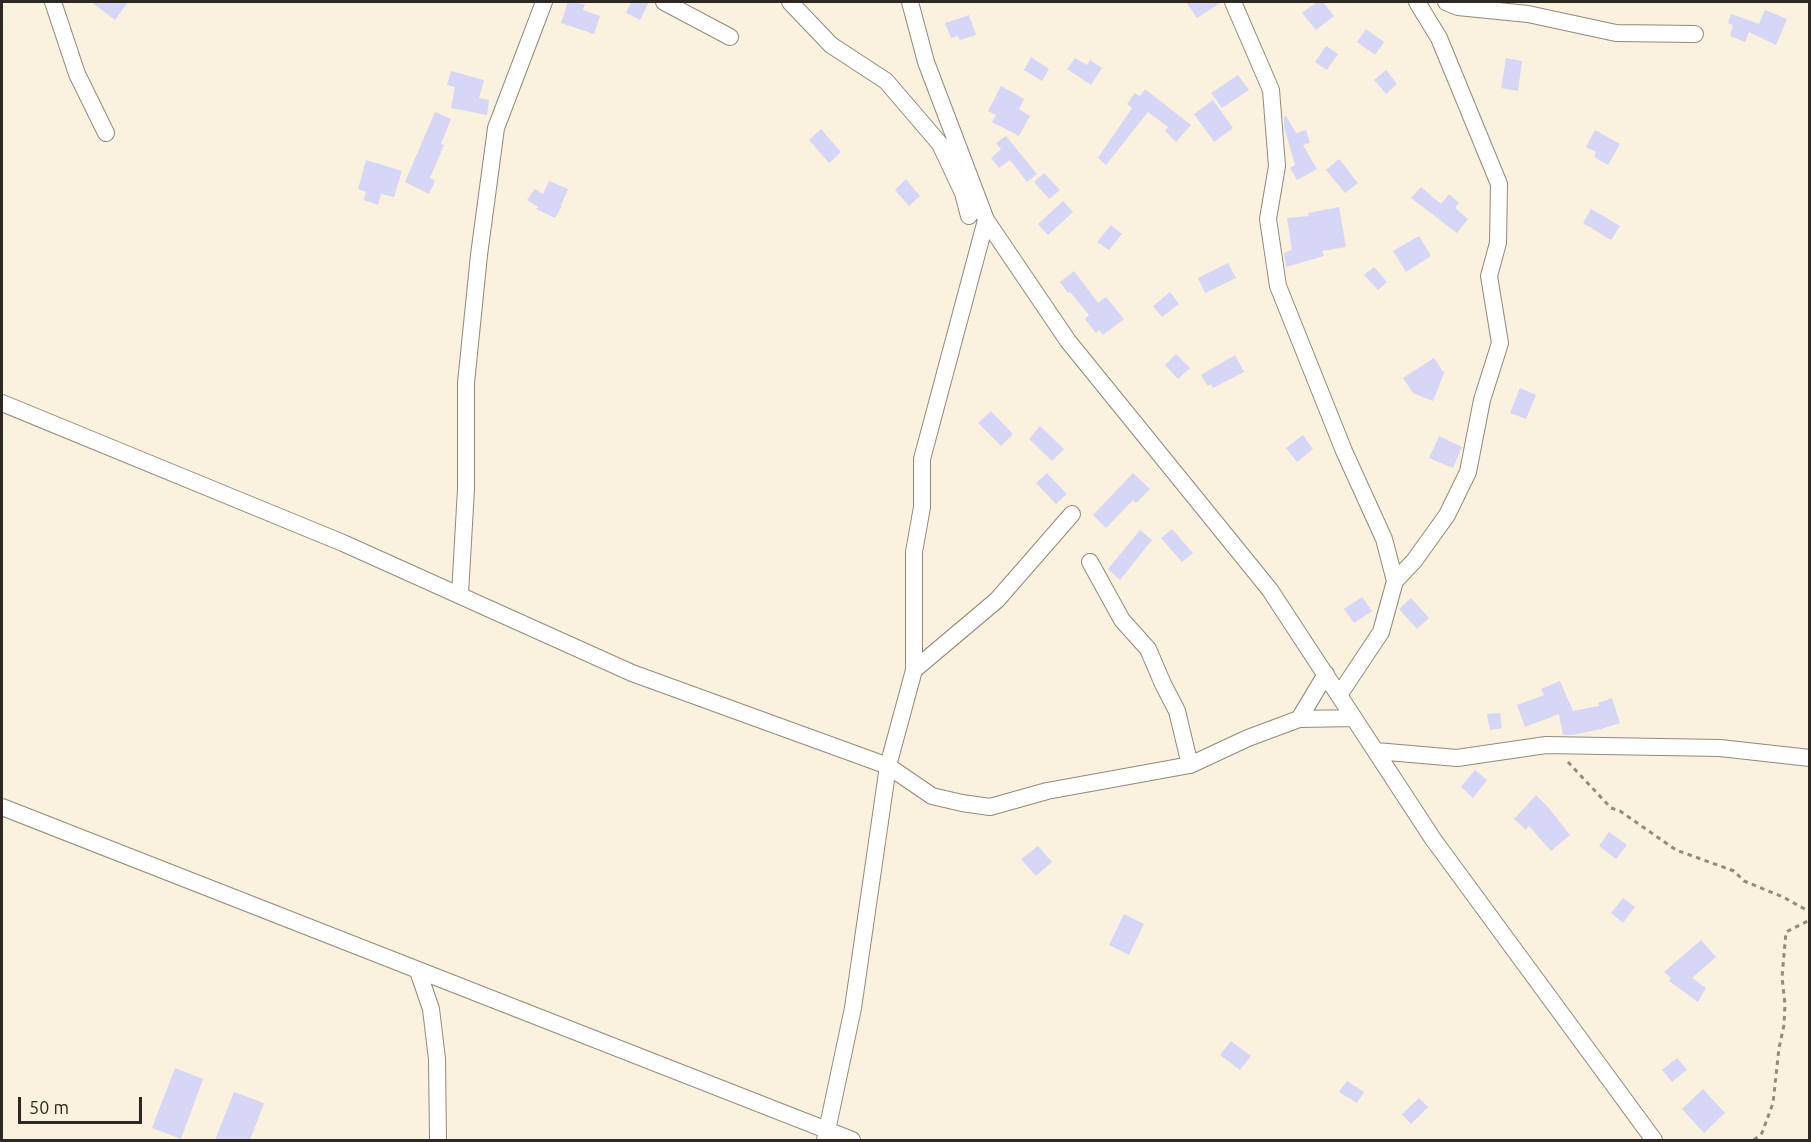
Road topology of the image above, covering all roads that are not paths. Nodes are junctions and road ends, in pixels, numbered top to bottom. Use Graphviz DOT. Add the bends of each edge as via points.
graph roads {
  1 [pos="53,2"];
  2 [pos="544,2"];
  3 [pos="664,2"];
  4 [pos="790,2"];
  5 [pos="910,2"];
  6 [pos="1233,2"];
  7 [pos="1417,2"];
  8 [pos="1446,2"];
  9 [pos="1695,34"];
  10 [pos="730,37"];
  11 [pos="106,133"];
  12 [pos="977,218"];
  13 [pos="2,403"];
  14 [pos="1072,514"];
  15 [pos="1090,562"];
  16 [pos="1395,581"];
  17 [pos="460,594"];
  18 [pos="914,670"];
  19 [pos="1326,674"];
  20 [pos="1339,694"];
  21 [pos="1354,717"];
  22 [pos="1299,719"];
  23 [pos="1376,751"];
  24 [pos="1809,758"];
  25 [pos="1190,765"];
  26 [pos="888,766"];
  27 [pos="2,807"];
  28 [pos="418,971"];
  29 [pos="825,1136"];
  30 [pos="438,1140"];
  31 [pos="852,1140"];
  32 [pos="1654,1140"];
  1 -- 11 [label="street" via="77,74"];
  2 -- 17 [label="street" via="496,128 465,383 466,489"];
  3 -- 10 [label="street"];
  4 -- 12 [label="street" via="831,45 886,81 940,144"];
  5 -- 12 [label="street"];
  6 -- 16 [label="street" via="1270,90 1277,166 1268,219 1278,286 1384,539"];
  7 -- 16 [label="street" via="1439,38 1499,184 1498,243 1489,276 1500,344 1482,400 1468,472 1447,515"];
  8 -- 9 [label="street" via="1616,33"];
  12 -- 18 [label="street" via="922,459 922,507 914,552"];
  12 -- 19 [label="street" via="1068,340 1270,590"];
  13 -- 17 [label="street"];
  14 -- 18 [label="street" via="998,600"];
  15 -- 25 [label="street" via="1122,620 1148,649 1177,711"];
  16 -- 20 [label="street" via="1381,632"];
  17 -- 26 [label="street" via="632,674"];
  18 -- 26 [label="street"];
  19 -- 20 [label="street"];
  19 -- 22 [label="street"];
  20 -- 21 [label="street"];
  21 -- 22 [label="street"];
  21 -- 23 [label="street"];
  22 -- 25 [label="street"];
  23 -- 24 [label="street" via="1457,758 1546,745 1720,748"];
  23 -- 32 [label="street" via="1432,838"];
  25 -- 26 [label="street" via="1047,791 990,807 932,796"];
  26 -- 29 [label="street" via="853,1008"];
  27 -- 28 [label="street"];
  28 -- 29 [label="street"];
  28 -- 30 [label="street" via="431,1009 437,1059"];
  29 -- 31 [label="street"];
}
